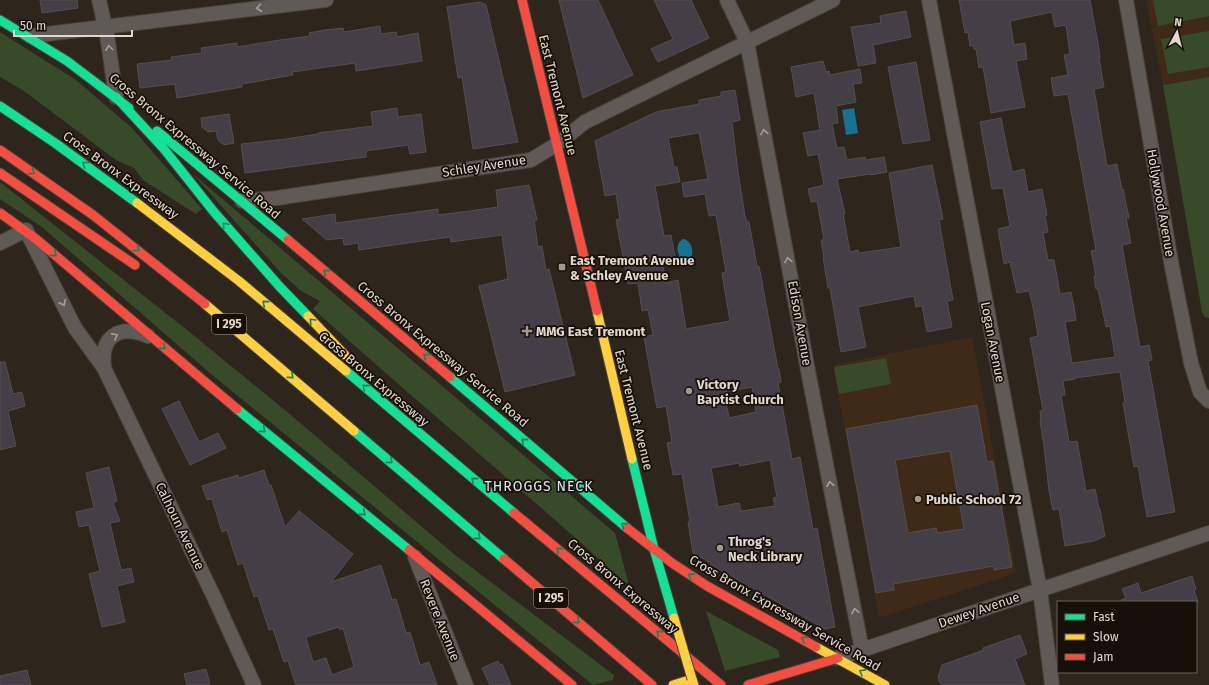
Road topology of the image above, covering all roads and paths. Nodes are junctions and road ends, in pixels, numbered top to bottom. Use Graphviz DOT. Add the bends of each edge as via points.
graph roads {
  1 [pos="99,0"];
  2 [pos="326,0"];
  3 [pos="522,0"];
  4 [pos="727,0"];
  5 [pos="833,0"];
  6 [pos="929,0"];
  7 [pos="1126,0"];
  8 [pos="0,20"];
  9 [pos="106,27"];
  10 [pos="30,36"];
  11 [pos="747,42"];
  12 [pos="116,97"];
  13 [pos="0,106"];
  14 [pos="557,144"];
  15 [pos="0,150"];
  16 [pos="0,173"];
  17 [pos="242,201"];
  18 [pos="0,213"];
  19 [pos="26,230"];
  20 [pos="0,243"];
  21 [pos="144,271"];
  22 [pos="183,298"];
  23 [pos="150,337"];
  24 [pos="350,360"];
  25 [pos="273,361"];
  26 [pos="104,368"];
  27 [pos="366,376"];
  28 [pos="1209,401"];
  29 [pos="437,449"];
  30 [pos="1209,533"];
  31 [pos="654,549"];
  32 [pos="414,555"];
  33 [pos="1040,590"];
  34 [pos="862,650"];
  35 [pos="838,658"];
  36 [pos="693,682"];
  37 [pos="751,684"];
  38 [pos="254,685"];
  39 [pos="466,685"];
  40 [pos="572,685"];
  41 [pos="652,685"];
  42 [pos="673,685"];
  43 [pos="721,685"];
  44 [pos="885,685"];
  45 [pos="1052,685"];
  1 -- 9 [label="street"];
  2 -- 9 [label="street, one-way"];
  3 -- 14 [label="main road, East Tremont Avenue"];
  4 -- 11 [label="street, Edison Avenue"];
  5 -- 11 [label="street, Schley Avenue"];
  6 -- 33 [label="street, Logan Avenue"];
  7 -- 28 [label="street, Hollywood Avenue" via="1191,363 1200,392"];
  8 -- 10 [label="main road, Cross Bronx Expressway Service Road"];
  9 -- 10 [label="street"];
  12 -- 9 [label="street, one-way"];
  10 -- 12 [label="main road, Cross Bronx Expressway Service Road"];
  11 -- 14 [label="street, Schley Avenue" via="585,122"];
  34 -- 11 [label="street, Edison Avenue, one-way"];
  12 -- 17 [label="main road, Cross Bronx Expressway Service Road"];
  24 -- 12 [label="main road, one-way" via="275,282 164,149"];
  29 -- 13 [label="main road, Cross Bronx Expressway, one-way" via="262,300 194,246 102,176"];
  14 -- 17 [label="street, Schley Avenue" via="531,160"];
  14 -- 31 [label="main road, East Tremont Avenue"];
  15 -- 25 [label="main road, I 295, one-way" via="138,250"];
  16 -- 21 [label="main road"];
  31 -- 17 [label="main road, Cross Bronx Expressway Service Road, one-way"];
  18 -- 19 [label="main road"];
  19 -- 20 [label="street"];
  19 -- 23 [label="main road, one-way"];
  19 -- 26 [label="street, Calhoun Avenue, one-way" via="75,328"];
  22 -- 25 [label="main road"];
  26 -- 23 [label="street, Calhoun Avenue, one-way" via="104,348 111,337 130,332"];
  23 -- 32 [label="main road, one-way"];
  25 -- 41 [label="main road, I 295, one-way"];
  26 -- 38 [label="street, Calhoun Avenue"];
  27 -- 29 [label="main road"];
  43 -- 29 [label="main road, Cross Bronx Expressway, one-way"];
  30 -- 33 [label="street, Dewey Avenue"];
  35 -- 31 [label="main road, Cross Bronx Expressway Service Road, one-way" via="703,583"];
  31 -- 36 [label="main road, East Tremont Avenue, bridge"];
  32 -- 39 [label="street, Revere Avenue"];
  32 -- 40 [label="main road"];
  33 -- 34 [label="street, Dewey Avenue"];
  33 -- 45 [label="street, Logan Avenue"];
  34 -- 35 [label="street, Dewey Avenue"];
  35 -- 37 [label="main road, Dewey Avenue"];
  44 -- 35 [label="main road, Cross Bronx Expressway Service Road, one-way"];
  36 -- 42 [label="main road"];
}
